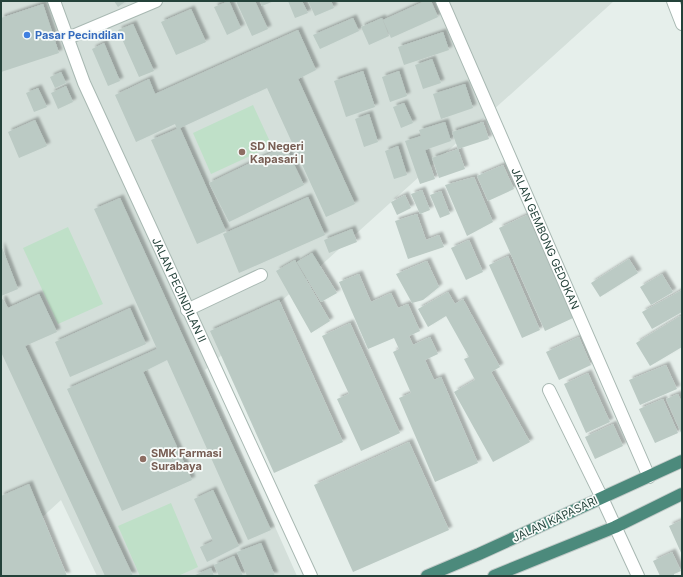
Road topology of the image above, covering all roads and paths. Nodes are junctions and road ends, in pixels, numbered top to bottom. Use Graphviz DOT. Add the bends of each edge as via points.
graph roads {
  1 [pos="54,1"];
  2 [pos="156,1"];
  3 [pos="442,1"];
  4 [pos="673,1"];
  5 [pos="682,24"];
  6 [pos="68,38"];
  7 [pos="261,275"];
  8 [pos="187,310"];
  9 [pos="549,390"];
  10 [pos="682,461"];
  11 [pos="649,477"];
  12 [pos="682,494"];
  13 [pos="602,498"];
  14 [pos="615,527"];
  15 [pos="311,576"];
  16 [pos="427,576"];
  17 [pos="494,576"];
  18 [pos="638,576"];
  1 -- 6 [label="street, JALAN PECINDILAN II"];
  2 -- 6 [label="street"];
  3 -- 11 [label="street, JALAN GEMBONG GEDOKAN"];
  4 -- 5 [label="street"];
  6 -- 8 [label="street, JALAN PECINDILAN II" via="84,83"];
  7 -- 8 [label="street"];
  8 -- 15 [label="street, JALAN PECINDILAN II"];
  9 -- 13 [label="street"];
  10 -- 11 [label="highway, JALAN KAPASARI"];
  11 -- 13 [label="highway, JALAN KAPASARI"];
  12 -- 14 [label="highway"];
  13 -- 14 [label="street"];
  13 -- 16 [label="highway, JALAN KAPASARI"];
  14 -- 17 [label="highway"];
  14 -- 18 [label="street"];
}
